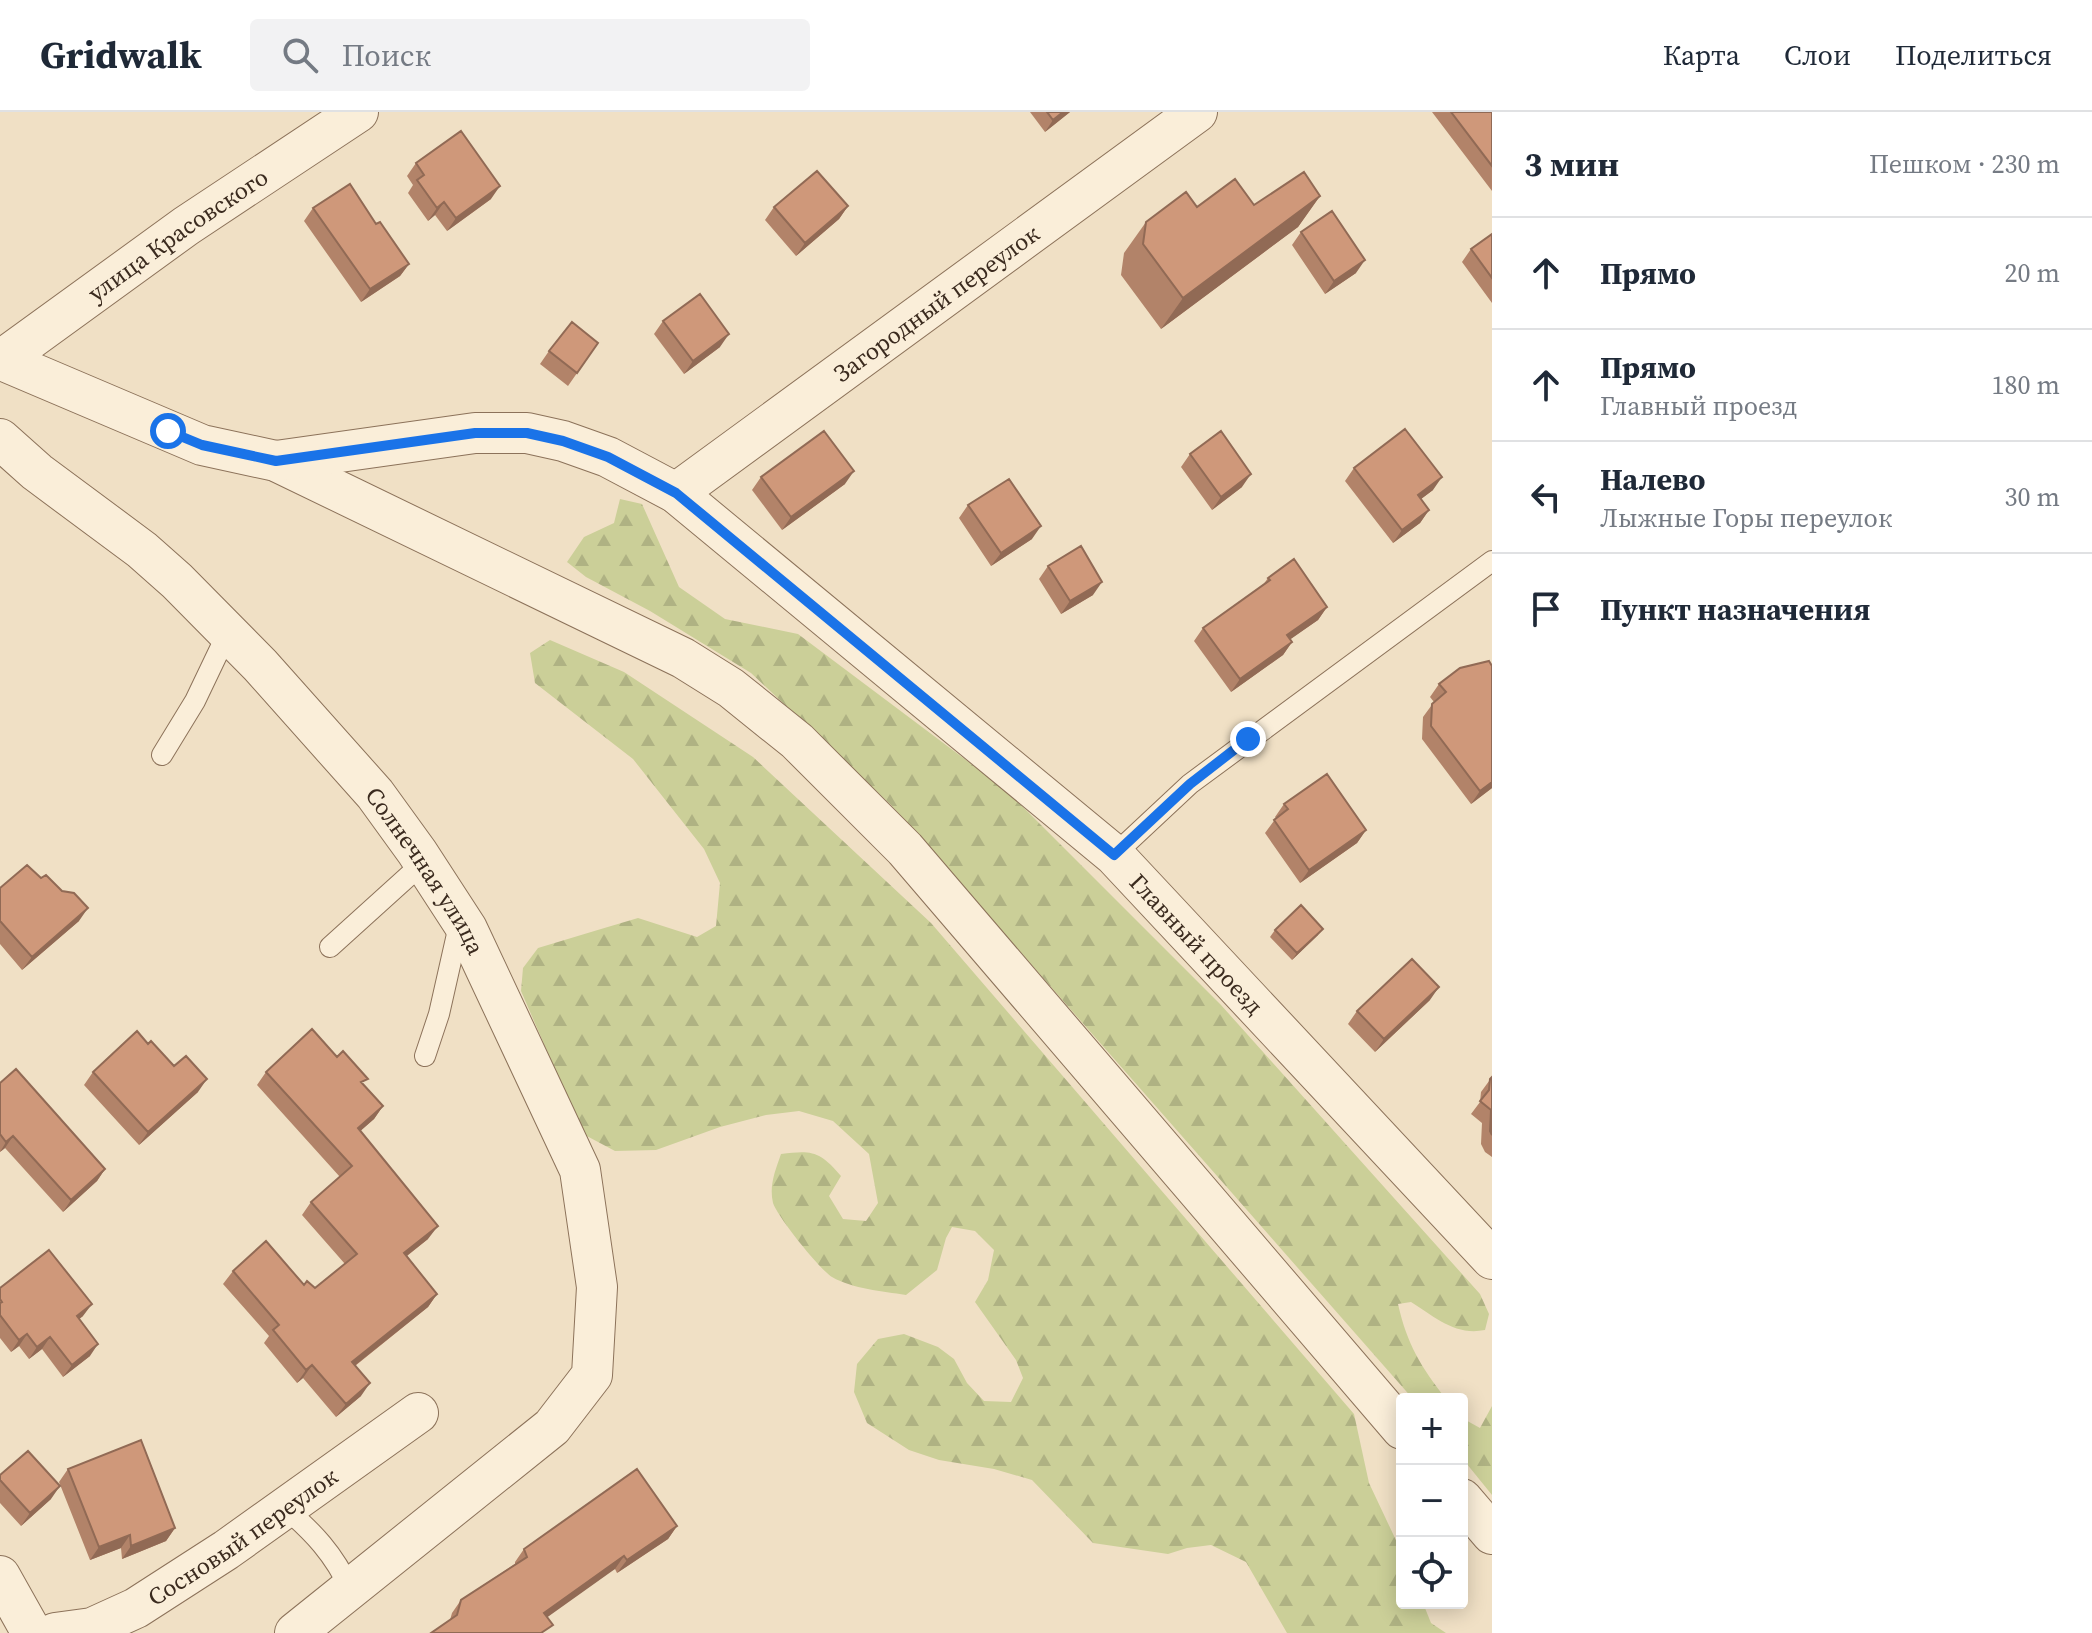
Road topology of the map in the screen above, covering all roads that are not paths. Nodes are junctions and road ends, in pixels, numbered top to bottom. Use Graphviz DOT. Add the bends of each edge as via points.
graph roads {
  1 [pos="358,112"];
  2 [pos="1197,112"];
  3 [pos="1,361"];
  4 [pos="0,439"];
  5 [pos="276,461"];
  6 [pos="676,493"];
  7 [pos="1492,561"];
  8 [pos="228,632"];
  9 [pos="162,755"];
  10 [pos="1114,855"];
  11 [pos="424,862"];
  12 [pos="460,918"];
  13 [pos="330,947"];
  14 [pos="425,1056"];
  15 [pos="1492,1259"];
  16 [pos="418,1413"];
  17 [pos="1396,1422"];
  18 [pos="1468,1506"];
  19 [pos="285,1508"];
  20 [pos="1492,1534"];
  21 [pos="0,1576"];
  22 [pos="350,1589"];
  23 [pos="32,1633"];
  24 [pos="55,1633"];
  25 [pos="295,1633"];
  1 -- 3 [label="street, улица Красовского" via="186,226"];
  2 -- 6 [label="street, Загородный переулок"];
  3 -- 5 [label="street" via="202,445"];
  4 -- 8 [label="street, Солнечная улица" via="142,550"];
  5 -- 6 [label="street, Главный проезд" via="475,433 527,433 608,457"];
  5 -- 17 [label="street" via="683,658 797,741 905,849"];
  6 -- 10 [label="street, Главный проезд"];
  7 -- 10 [label="lane" via="1190,784"];
  8 -- 9 [label="lane"];
  8 -- 11 [label="street, Солнечная улица" via="375,794"];
  10 -- 15 [label="street, Главный проезд"];
  11 -- 12 [label="street, Солнечная улица"];
  11 -- 13 [label="lane"];
  12 -- 14 [label="lane"];
  12 -- 22 [label="street, Солнечная улица" via="580,1170 597,1287 592,1375 552,1427"];
  16 -- 19 [label="street, Сосновый переулок"];
  18 -- 20 [label="street"];
  19 -- 22 [label="lane" via="322,1542"];
  19 -- 24 [label="street, Сосновый переулок" via="136,1608 92,1628"];
  21 -- 23 [label="street"];
  22 -- 25 [label="street, Солнечная улица"];
}
